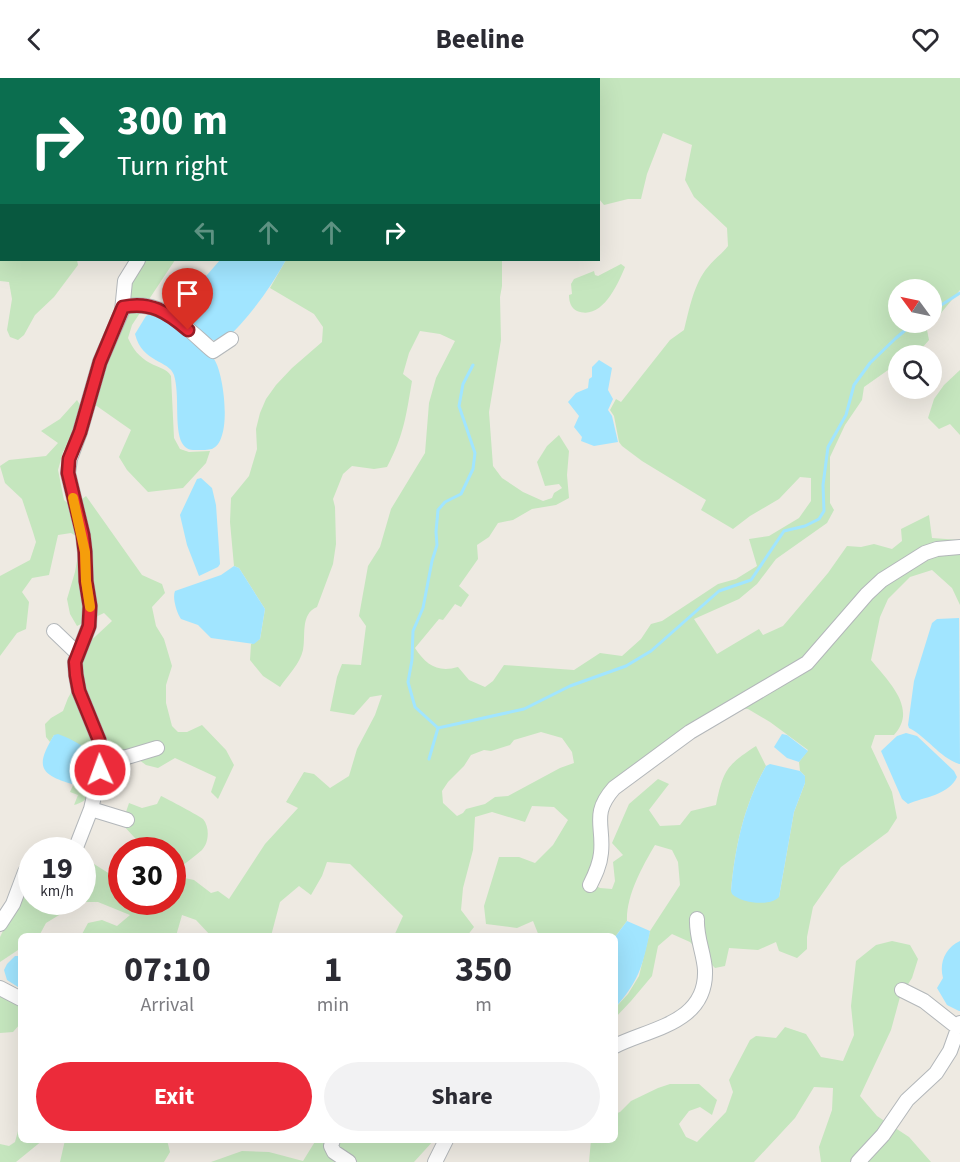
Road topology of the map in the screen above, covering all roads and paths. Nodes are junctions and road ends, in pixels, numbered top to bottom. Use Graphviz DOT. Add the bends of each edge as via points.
graph roads {
  1 [pos="137,261"];
  2 [pos="123,307"];
  3 [pos="231,339"];
  4 [pos="960,548"];
  5 [pos="54,631"];
  6 [pos="78,654"];
  7 [pos="157,748"];
  8 [pos="100,760"];
  9 [pos="92,809"];
  10 [pos="127,820"];
  11 [pos="80,837"];
  12 [pos="590,885"];
  13 [pos="18,891"];
  14 [pos="697,919"];
  15 [pos="0,924"];
  16 [pos="0,988"];
  17 [pos="902,990"];
  18 [pos="18,997"];
  19 [pos="959,1025"];
  20 [pos="618,1045"];
  21 [pos="332,1143"];
  22 [pos="444,1143"];
  23 [pos="349,1162"];
  24 [pos="435,1162"];
  25 [pos="858,1162"];
  1 -- 2 [label="street" via="125,281"];
  2 -- 3 [label="street" via="141,304 164,311 213,351"];
  2 -- 6 [label="street" via="100,362 69,459 68,473 83,535 90,606 89,626"];
  4 -- 12 [label="street" via="925,553 882,580 807,663 690,732 614,788 600,814 602,851"];
  5 -- 6 [label="street"];
  6 -- 8 [label="street" via="75,662 79,691 96,727"];
  7 -- 8 [label="street"];
  8 -- 9 [label="street"];
  9 -- 10 [label="street"];
  9 -- 11 [label="street"];
  13 -- 15 [label="street"];
  14 -- 20 [label="street" via="705,973 699,998 673,1022"];
  16 -- 18 [label="street"];
  17 -- 19 [label="street"];
  19 -- 25 [label="street" via="950,1051 936,1073 907,1100"];
  21 -- 23 [label="street" via="334,1152"];
  22 -- 24 [label="street"];
}
